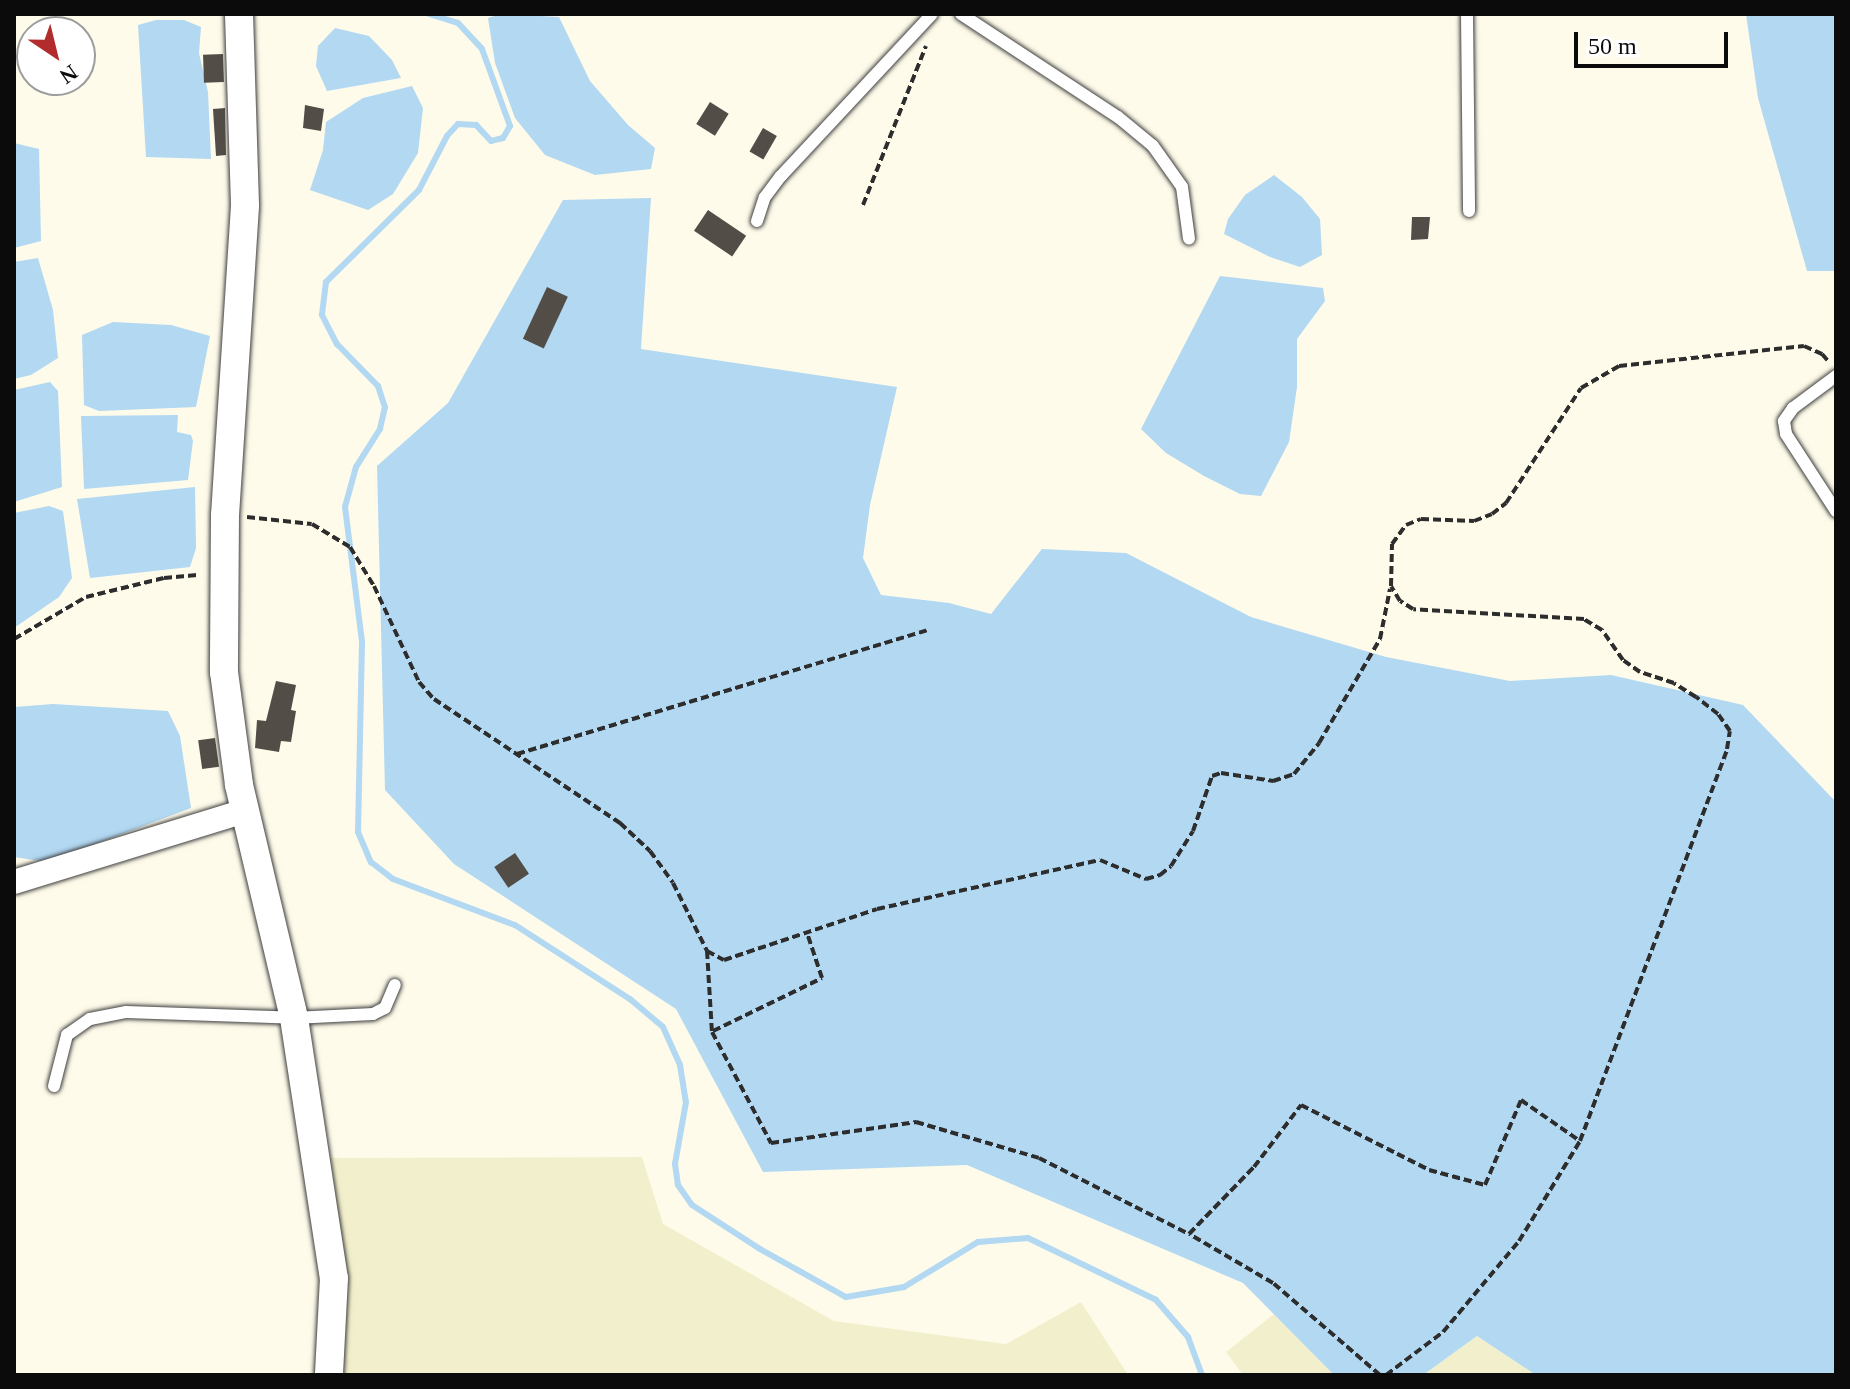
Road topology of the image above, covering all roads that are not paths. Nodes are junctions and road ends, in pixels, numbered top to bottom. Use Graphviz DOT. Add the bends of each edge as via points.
graph roads {
  1 [pos="239,14"];
  2 [pos="932,14"];
  3 [pos="961,14"];
  4 [pos="1467,14"];
  5 [pos="1469,211"];
  6 [pos="757,221"];
  7 [pos="1189,239"];
  8 [pos="1836,373"];
  9 [pos="1836,511"];
  10 [pos="245,811"];
  11 [pos="14,882"];
  12 [pos="395,985"];
  13 [pos="294,1018"];
  14 [pos="54,1086"];
  15 [pos="329,1375"];
  1 -- 10 [label="street" via="245,193 222,576 224,672"];
  2 -- 6 [label="lane" via="781,176 765,197"];
  3 -- 7 [label="lane" via="1118,117 1153,146 1182,187"];
  4 -- 5 [label="lane"];
  8 -- 9 [label="lane" via="1784,421 1786,434"];
  10 -- 11 [label="street"];
  10 -- 13 [label="street"];
  12 -- 13 [label="lane" via="385,1008 373,1014"];
  13 -- 14 [label="lane" via="126,1012 90,1019 67,1035"];
  13 -- 15 [label="street" via="334,1278"];
}
